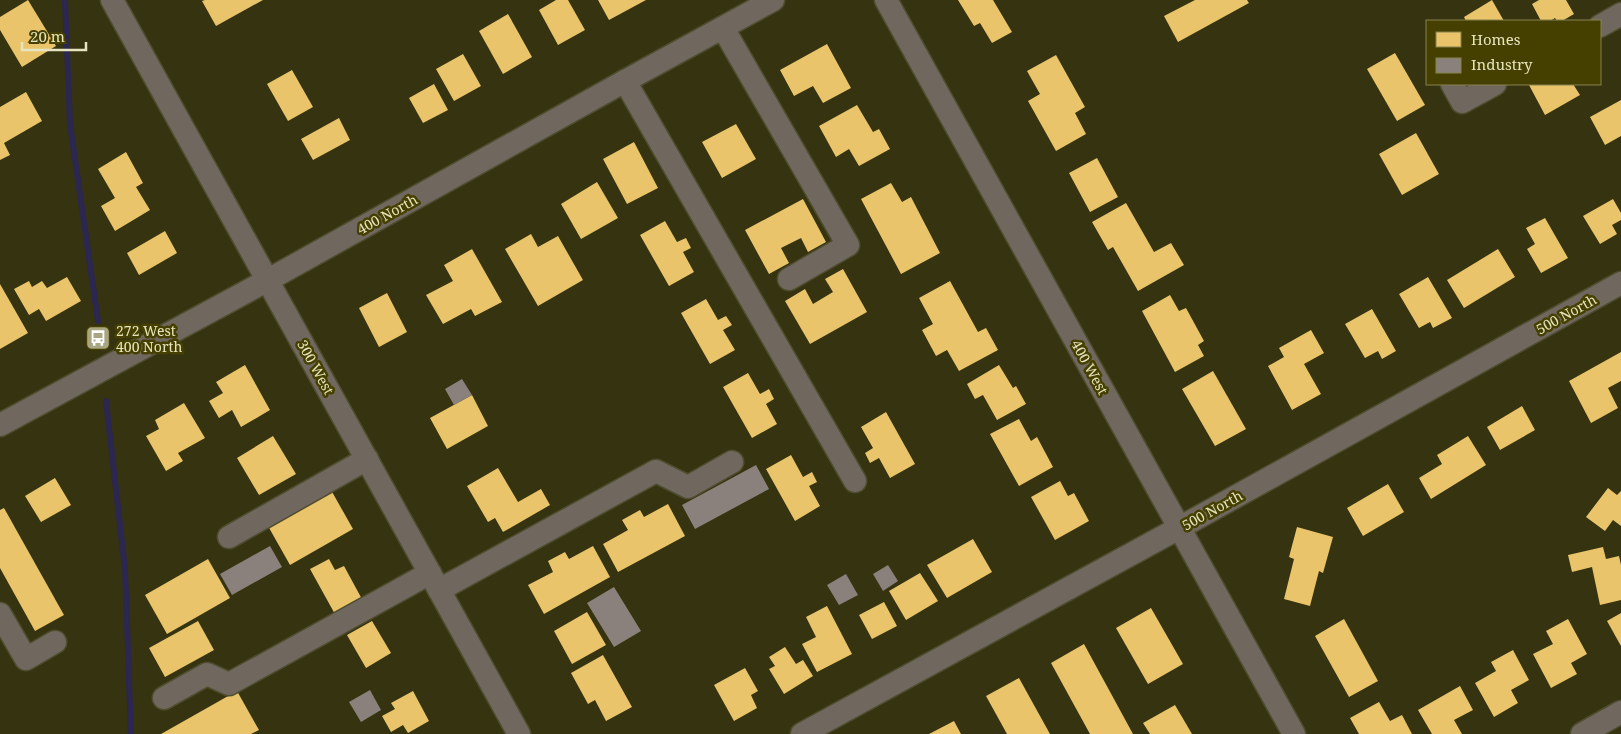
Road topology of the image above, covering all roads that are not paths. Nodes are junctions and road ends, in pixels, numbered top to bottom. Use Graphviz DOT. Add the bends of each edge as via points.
graph roads {
  1 [pos="112,0"];
  2 [pos="773,0"];
  3 [pos="886,0"];
  4 [pos="1621,14"];
  5 [pos="1601,25"];
  6 [pos="723,28"];
  7 [pos="625,80"];
  8 [pos="1453,85"];
  9 [pos="1492,85"];
  10 [pos="790,279"];
  11 [pos="268,280"];
  12 [pos="1621,283"];
  13 [pos="0,425"];
  14 [pos="367,459"];
  15 [pos="732,462"];
  16 [pos="855,481"];
  17 [pos="1179,528"];
  18 [pos="229,537"];
  19 [pos="434,582"];
  20 [pos="0,614"];
  21 [pos="55,642"];
  22 [pos="164,698"];
  23 [pos="1621,712"];
  24 [pos="519,734"];
  25 [pos="802,734"];
  26 [pos="1294,734"];
  27 [pos="1582,734"];
  1 -- 11 [label="street, 300 West"];
  2 -- 6 [label="street, 400 North"];
  3 -- 17 [label="street, 400 West"];
  4 -- 5 [label="street"];
  6 -- 7 [label="street, 400 North"];
  6 -- 10 [label="street" via="848,245"];
  7 -- 11 [label="street, 400 North"];
  7 -- 16 [label="street"];
  8 -- 9 [label="street" via="1462,102"];
  11 -- 13 [label="street, 400 North"];
  11 -- 14 [label="street, 300 West"];
  12 -- 17 [label="street, 500 North"];
  14 -- 18 [label="street"];
  14 -- 19 [label="street, 300 West"];
  15 -- 19 [label="street" via="688,487 656,471"];
  17 -- 25 [label="street, 500 North"];
  17 -- 26 [label="street, 400 West"];
  19 -- 22 [label="street" via="230,684 207,674"];
  19 -- 24 [label="street, 300 West"];
  20 -- 21 [label="street" via="26,659"];
  23 -- 27 [label="street"];
}
